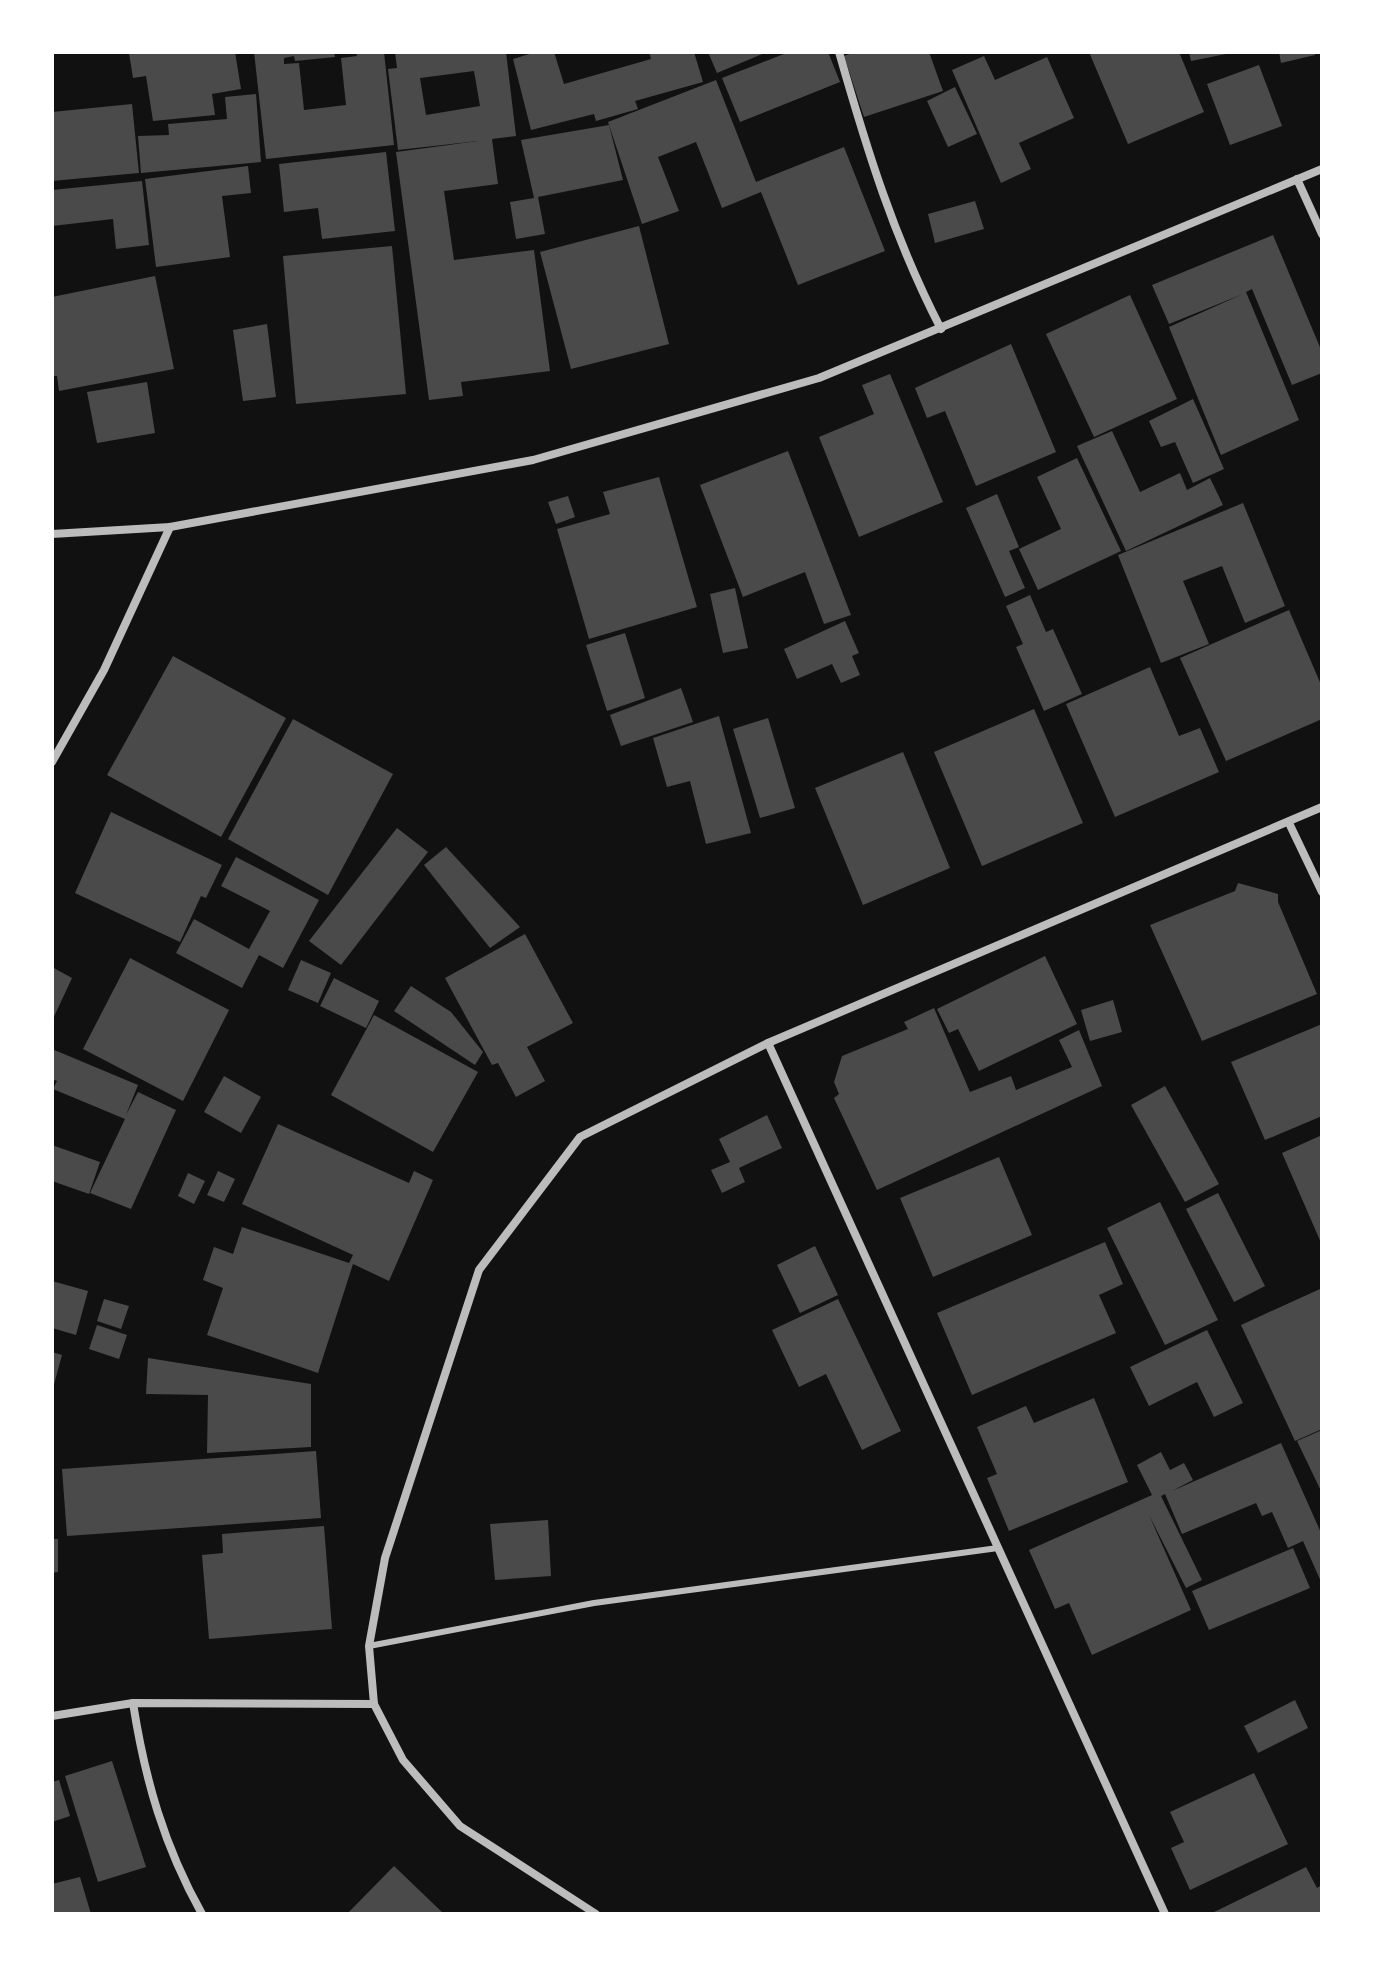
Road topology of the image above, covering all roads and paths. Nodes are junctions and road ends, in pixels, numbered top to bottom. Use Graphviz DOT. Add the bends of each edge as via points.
graph roads {
  1 [pos="839,52"];
  2 [pos="1322,169"];
  3 [pos="1297,179"];
  4 [pos="1322,234"];
  5 [pos="941,329"];
  6 [pos="170,527"];
  7 [pos="52,534"];
  8 [pos="52,762"];
  9 [pos="1322,807"];
  10 [pos="1289,823"];
  11 [pos="1322,892"];
  12 [pos="768,1043"];
  13 [pos="998,1548"];
  14 [pos="369,1646"];
  15 [pos="133,1703"];
  16 [pos="374,1704"];
  17 [pos="52,1716"];
  18 [pos="202,1914"];
  19 [pos="596,1914"];
  20 [pos="1165,1914"];
  1 -- 5 [label="street" via="880,192"];
  2 -- 3 [label="street"];
  3 -- 4 [label="street"];
  3 -- 5 [label="street"];
  5 -- 6 [label="street" via="819,378 533,460"];
  6 -- 7 [label="street"];
  6 -- 8 [label="street" via="104,670"];
  9 -- 10 [label="street"];
  10 -- 11 [label="street"];
  10 -- 12 [label="street"];
  12 -- 13 [label="street"];
  12 -- 14 [label="street" via="580,1137 479,1270 385,1558"];
  13 -- 14 [label="lane" via="594,1603"];
  13 -- 20 [label="street"];
  14 -- 16 [label="street"];
  15 -- 16 [label="street"];
  15 -- 17 [label="street"];
  15 -- 18 [label="street" via="158,1823"];
  16 -- 19 [label="street" via="403,1760 460,1826"];
}
